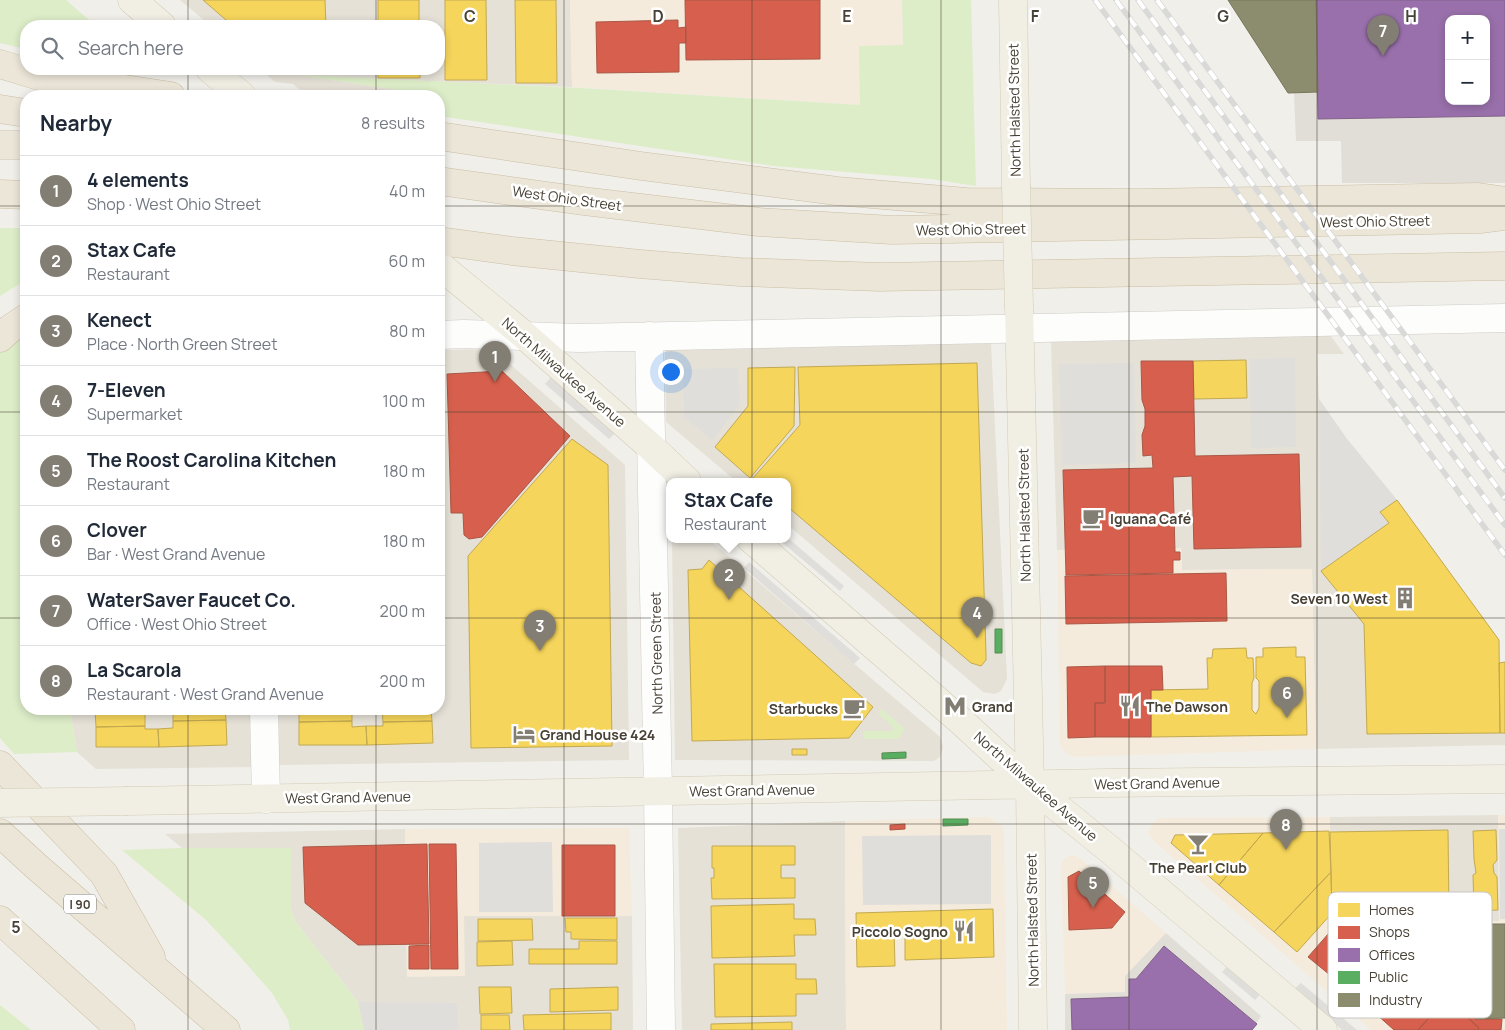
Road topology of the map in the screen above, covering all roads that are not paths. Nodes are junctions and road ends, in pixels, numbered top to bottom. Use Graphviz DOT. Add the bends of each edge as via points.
graph roads {
  1 [pos="132,0"];
  2 [pos="1013,0"];
  3 [pos="155,20"];
  4 [pos="0,64"];
  5 [pos="20,70"];
  6 [pos="36,75"];
  7 [pos="218,75"];
  8 [pos="131,90"];
  9 [pos="235,90"];
  10 [pos="0,109"];
  11 [pos="20,113"];
  12 [pos="445,137"];
  13 [pos="0,145"];
  14 [pos="20,145"];
  15 [pos="445,182"];
  16 [pos="0,194"];
  17 [pos="20,195"];
  18 [pos="1505,201"];
  19 [pos="1505,216"];
  20 [pos="445,242"];
  21 [pos="1505,266"];
  22 [pos="445,270"];
  23 [pos="1019,317"];
  24 [pos="1505,318"];
  25 [pos="20,322"];
  26 [pos="445,334"];
  27 [pos="524,335"];
  28 [pos="649,336"];
  29 [pos="0,338"];
  30 [pos="651,447"];
  31 [pos="684,478"];
  32 [pos="757,543"];
  33 [pos="264,715"];
  34 [pos="0,765"];
  35 [pos="1505,779"];
  36 [pos="1030,785"];
  37 [pos="658,792"];
  38 [pos="266,799"];
  39 [pos="0,803"];
  40 [pos="0,833"];
  41 [pos="0,920"];
  42 [pos="161,974"];
  43 [pos="121,1030"];
  44 [pos="226,1030"];
  45 [pos="661,1030"];
  46 [pos="1033,1030"];
  47 [pos="1323,1030"];
  1 -- 3 [label="main road"];
  2 -- 23 [label="main road, North Halsted Street, bridge"];
  4 -- 5 [label="highway"];
  6 -- 8 [label="highway"];
  7 -- 9 [label="main road"];
  10 -- 11 [label="highway"];
  12 -- 18 [label="highway" via="837,191 966,202 1142,203 1478,197"];
  13 -- 14 [label="highway"];
  15 -- 19 [label="highway, West Ohio Street" via="759,222 892,230"];
  16 -- 17 [label="highway"];
  20 -- 21 [label="highway" via="740,272 880,276"];
  22 -- 27 [label="main road, North Milwaukee Avenue"];
  23 -- 24 [label="street"];
  23 -- 28 [label="street"];
  23 -- 36 [label="main road, North Halsted Street"];
  25 -- 29 [label="highway"];
  26 -- 27 [label="street"];
  27 -- 28 [label="street" via="578,338"];
  27 -- 30 [label="main road, North Milwaukee Avenue"];
  28 -- 30 [label="street, North Green Street"];
  30 -- 31 [label="main road, North Milwaukee Avenue"];
  30 -- 37 [label="street, North Green Street"];
  32 -- 36 [label="main road, North Milwaukee Avenue"];
  33 -- 38 [label="street"];
  34 -- 42 [label="highway" via="104,874"];
  35 -- 36 [label="main road, West Grand Avenue"];
  36 -- 37 [label="main road, West Grand Avenue"];
  36 -- 46 [label="main road, North Halsted Street"];
  36 -- 47 [label="main road, North Milwaukee Avenue"];
  37 -- 38 [label="main road, West Grand Avenue"];
  37 -- 45 [label="street, North Green Street"];
  38 -- 39 [label="main road, West Grand Avenue, bridge"];
  40 -- 42 [label="highway, I 90"];
  41 -- 43 [label="highway"];
  42 -- 44 [label="highway, I 90"];
}
